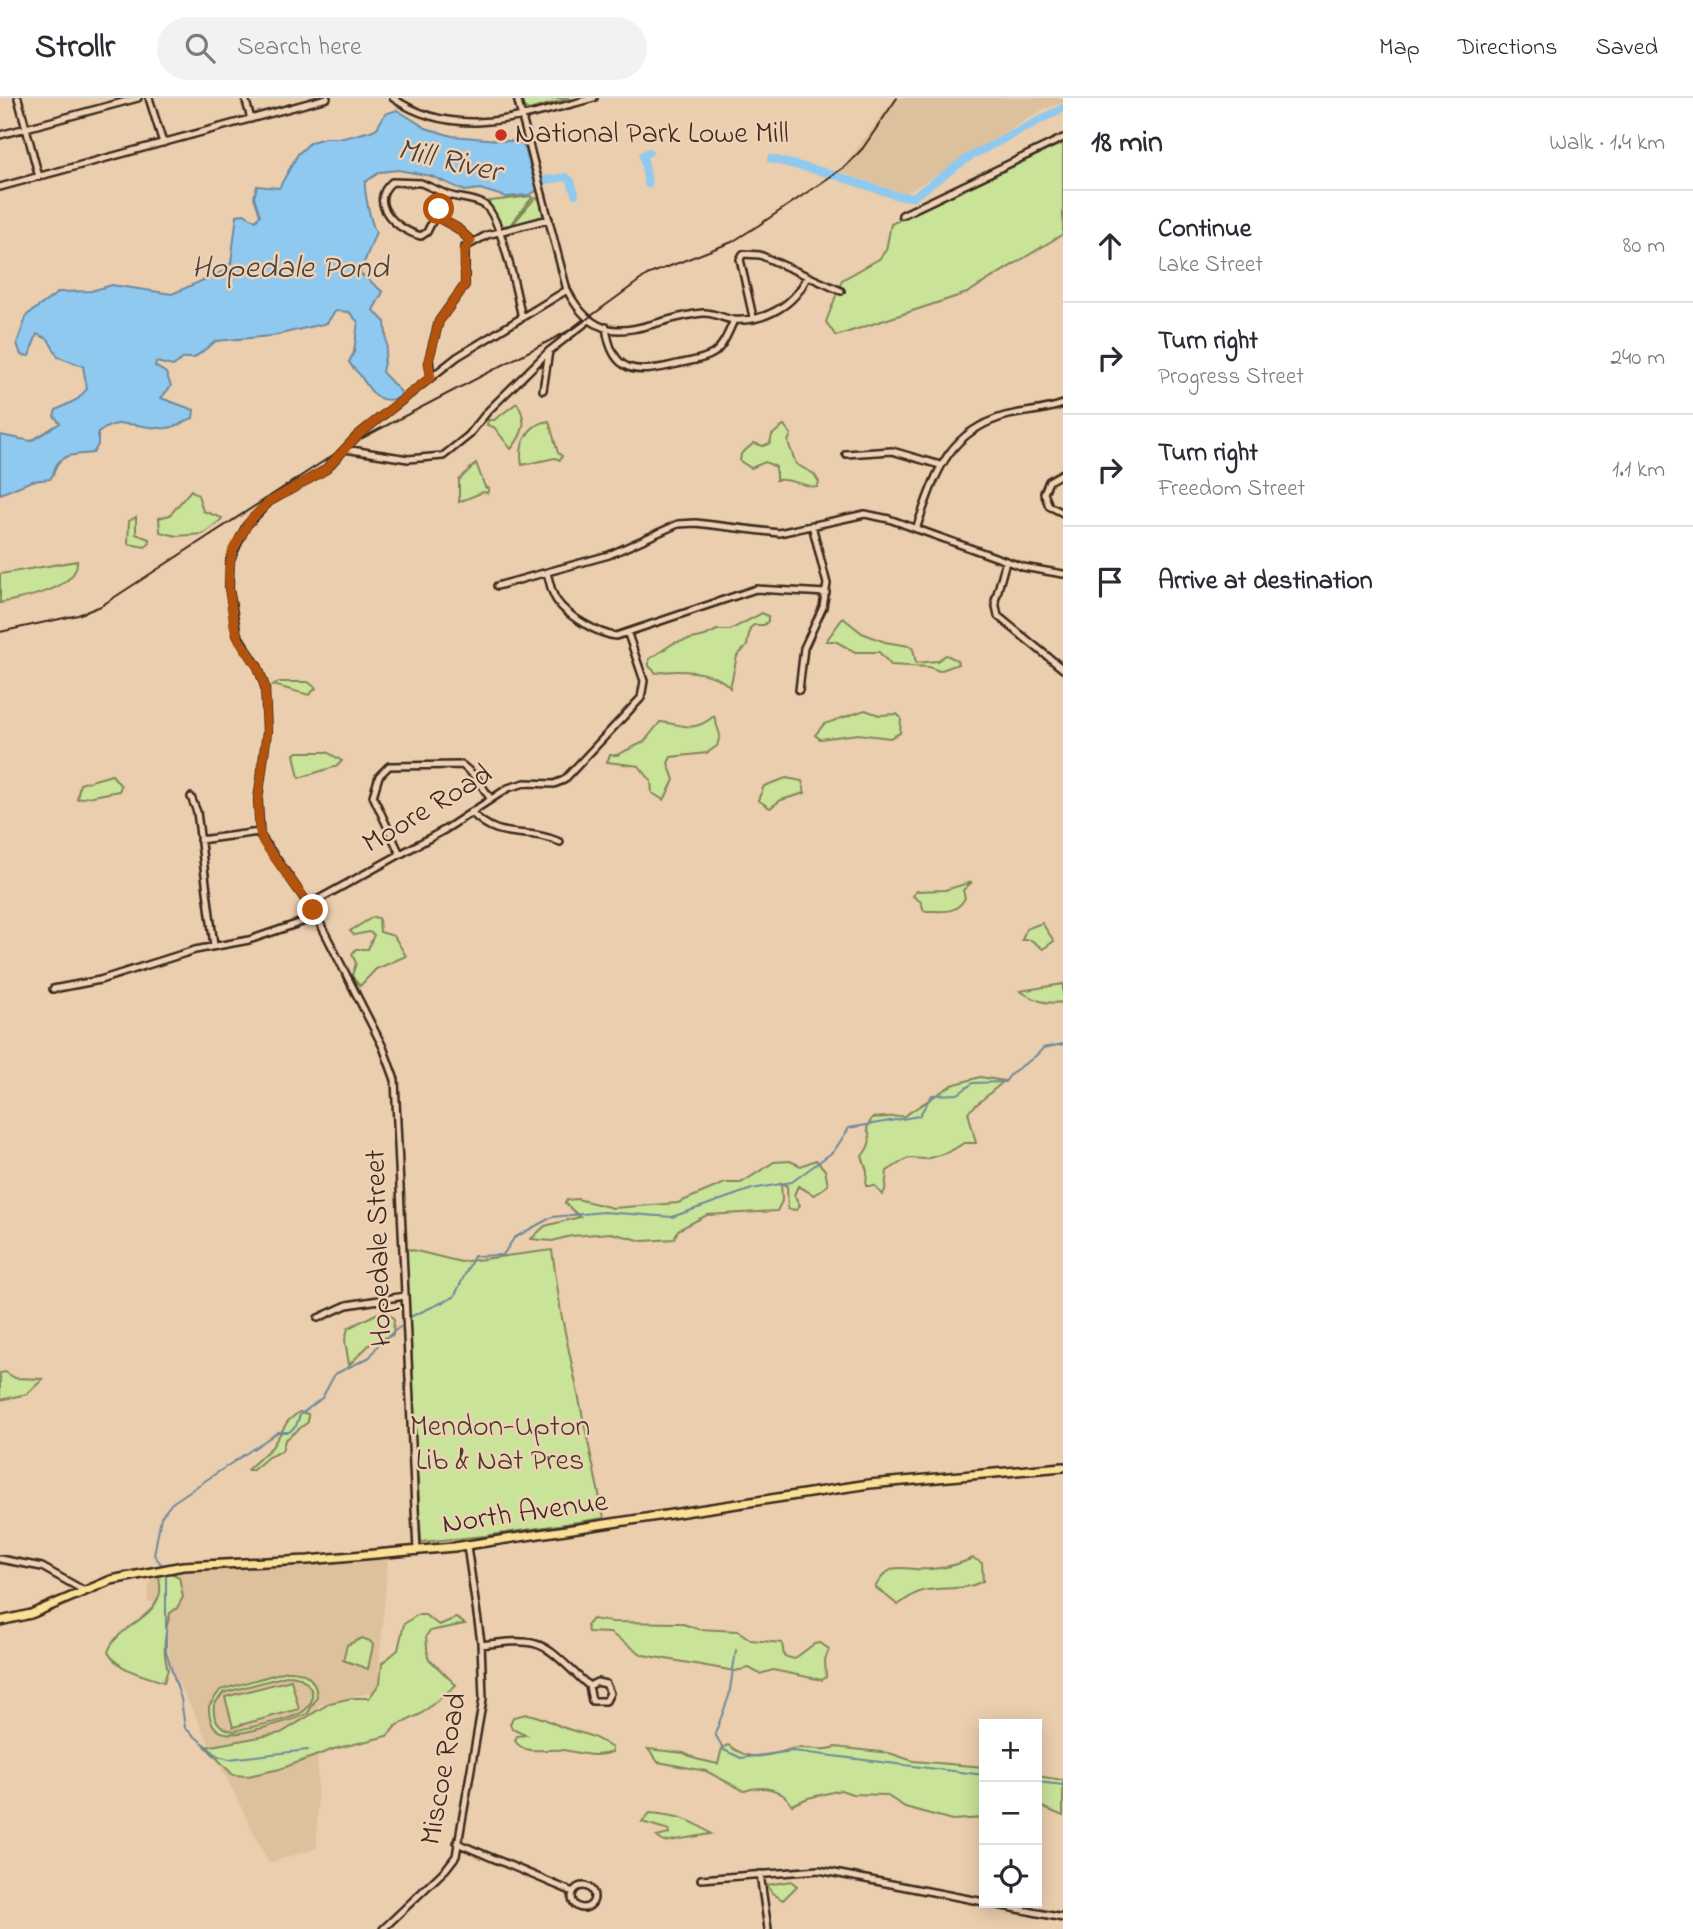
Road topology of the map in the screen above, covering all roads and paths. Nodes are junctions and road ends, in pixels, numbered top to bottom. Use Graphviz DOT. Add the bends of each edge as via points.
graph roads {
  1 [pos="18,98"];
  2 [pos="138,98"];
  3 [pos="149,98"];
  4 [pos="245,98"];
  5 [pos="327,98"];
  6 [pos="393,98"];
  7 [pos="517,98"];
  8 [pos="594,98"];
  9 [pos="575,100"];
  10 [pos="522,116"];
  11 [pos="251,120"];
  12 [pos="25,128"];
  13 [pos="0,135"];
  14 [pos="1063,138"];
  15 [pos="163,143"];
  16 [pos="39,177"];
  17 [pos="0,187"];
  18 [pos="446,194"];
  19 [pos="902,215"];
  20 [pos="435,216"];
  21 [pos="549,219"];
  22 [pos="499,232"];
  23 [pos="471,241"];
  24 [pos="807,276"];
  25 [pos="567,290"];
  26 [pos="841,291"];
  27 [pos="522,317"];
  28 [pos="753,317"];
  29 [pos="589,320"];
  30 [pos="734,320"];
  31 [pos="606,327"];
  32 [pos="549,351"];
  33 [pos="431,377"];
  34 [pos="542,390"];
  35 [pos="1063,404"];
  36 [pos="345,449"];
  37 [pos="846,454"];
  38 [pos="940,465"];
  39 [pos="1063,474"];
  40 [pos="1063,513"];
  41 [pos="812,525"];
  42 [pos="916,529"];
  43 [pos="1006,561"];
  44 [pos="547,573"];
  45 [pos="1063,574"];
  46 [pos="497,586"];
  47 [pos="826,593"];
  48 [pos="628,634"];
  49 [pos="1063,669"];
  50 [pos="799,690"];
  51 [pos="191,797"];
  52 [pos="491,798"];
  53 [pos="471,812"];
  54 [pos="260,832"];
  55 [pos="200,840"];
  56 [pos="560,842"];
  57 [pos="400,854"];
  58 [pos="310,904"];
  59 [pos="317,917"];
  60 [pos="214,946"];
  61 [pos="53,989"];
  62 [pos="405,1296"];
  63 [pos="318,1318"];
  64 [pos="1063,1467"];
  65 [pos="467,1546"];
  66 [pos="417,1551"];
  67 [pos="0,1559"];
  68 [pos="83,1590"];
  69 [pos="0,1622"];
  70 [pos="481,1645"];
  71 [pos="589,1686"];
  72 [pos="457,1843"];
  73 [pos="760,1874"];
  74 [pos="701,1879"];
  75 [pos="573,1892"];
  76 [pos="979,1901"];
  77 [pos="1017,1908"];
  78 [pos="1063,1917"];
  79 [pos="383,1929"];
  80 [pos="768,1929"];
  1 -- 12 [label="street"];
  2 -- 12 [label="street"];
  3 -- 15 [label="street"];
  4 -- 11 [label="street"];
  5 -- 11 [label="street"];
  6 -- 10 [label="street" via="441,119 494,123"];
  7 -- 10 [label="street"];
  8 -- 9 [label="street"];
  9 -- 10 [label="street"];
  10 -- 21 [label="street"];
  11 -- 15 [label="street"];
  12 -- 13 [label="street"];
  12 -- 16 [label="street"];
  14 -- 19 [label="street"];
  15 -- 16 [label="street"];
  16 -- 17 [label="street"];
  18 -- 20 [label="street"];
  18 -- 20 [label="street" via="410,181 392,182 386,188 386,213 402,229 424,236"];
  18 -- 22 [label="street" via="483,204 493,214"];
  20 -- 23 [label="street"];
  21 -- 22 [label="street"];
  21 -- 25 [label="street"];
  22 -- 23 [label="street"];
  22 -- 27 [label="street"];
  23 -- 33 [label="street" via="464,251 465,285 439,321 428,363"];
  24 -- 26 [label="street"];
  24 -- 28 [label="street" via="792,301"];
  24 -- 28 [label="street" via="760,255 742,255"];
  25 -- 27 [label="street"];
  25 -- 29 [label="street"];
  27 -- 33 [label="street"];
  28 -- 30 [label="street"];
  29 -- 31 [label="street"];
  29 -- 32 [label="street"];
  30 -- 31 [label="street" via="704,312 654,326"];
  30 -- 31 [label="street" via="710,355 642,372 611,354"];
  32 -- 34 [label="street"];
  32 -- 36 [label="street" via="443,456 408,459"];
  33 -- 36 [label="street"];
  35 -- 38 [label="street" via="988,422 961,439"];
  36 -- 54 [label="street" via="325,470 259,510 236,542 230,560 229,588 237,634 265,687 267,732 258,800"];
  37 -- 38 [label="street" via="892,451"];
  38 -- 42 [label="street"];
  39 -- 40 [label="street" via="1049,481 1044,494 1049,506"];
  41 -- 42 [label="street" via="865,514"];
  41 -- 44 [label="street" via="779,533 678,524 609,555"];
  41 -- 47 [label="street" via="825,567"];
  42 -- 43 [label="street"];
  43 -- 45 [label="street"];
  43 -- 49 [label="street" via="995,601 998,615"];
  44 -- 46 [label="street"];
  44 -- 48 [label="street" via="553,595 563,608 610,636"];
  47 -- 48 [label="street" via="755,589"];
  47 -- 50 [label="street" via="804,648"];
  48 -- 52 [label="street, Moore Road" via="644,681 635,707 564,780 519,784"];
  51 -- 55 [label="street"];
  52 -- 53 [label="street, Moore Road"];
  52 -- 57 [label="street" via="461,765 389,766 379,776 373,796"];
  53 -- 56 [label="street" via="492,830 540,834"];
  53 -- 57 [label="street, Moore Road"];
  54 -- 55 [label="street"];
  54 -- 58 [label="street, Hopedale Street"];
  55 -- 60 [label="street"];
  57 -- 58 [label="street, Moore Road"];
  58 -- 59 [label="street, Hopedale Street"];
  59 -- 60 [label="street" via="249,940"];
  59 -- 62 [label="street, Hopedale Street" via="395,1080"];
  60 -- 61 [label="street"];
  62 -- 63 [label="street" via="346,1305"];
  62 -- 66 [label="street, Hopedale Street"];
  64 -- 65 [label="main road, North Avenue" via="869,1484"];
  65 -- 66 [label="main road, North Avenue"];
  65 -- 70 [label="street, Miscoe Road"];
  66 -- 68 [label="main road, North Avenue" via="191,1565"];
  67 -- 68 [label="street" via="42,1567"];
  68 -- 69 [label="main road, North Avenue" via="31,1614"];
  70 -- 71 [label="street" via="518,1640 540,1643"];
  70 -- 72 [label="street, Miscoe Road" via="481,1718"];
  71 -- 71 [label="street" via="592,1702 606,1701 610,1693 606,1684"];
  72 -- 75 [label="street"];
  72 -- 79 [label="street, Miscoe Road" via="455,1859"];
  73 -- 74 [label="street"];
  73 -- 76 [label="street" via="819,1870"];
  73 -- 80 [label="street"];
  75 -- 75 [label="street" via="589,1887 592,1903 578,1907"];
  77 -- 78 [label="street"];
}
